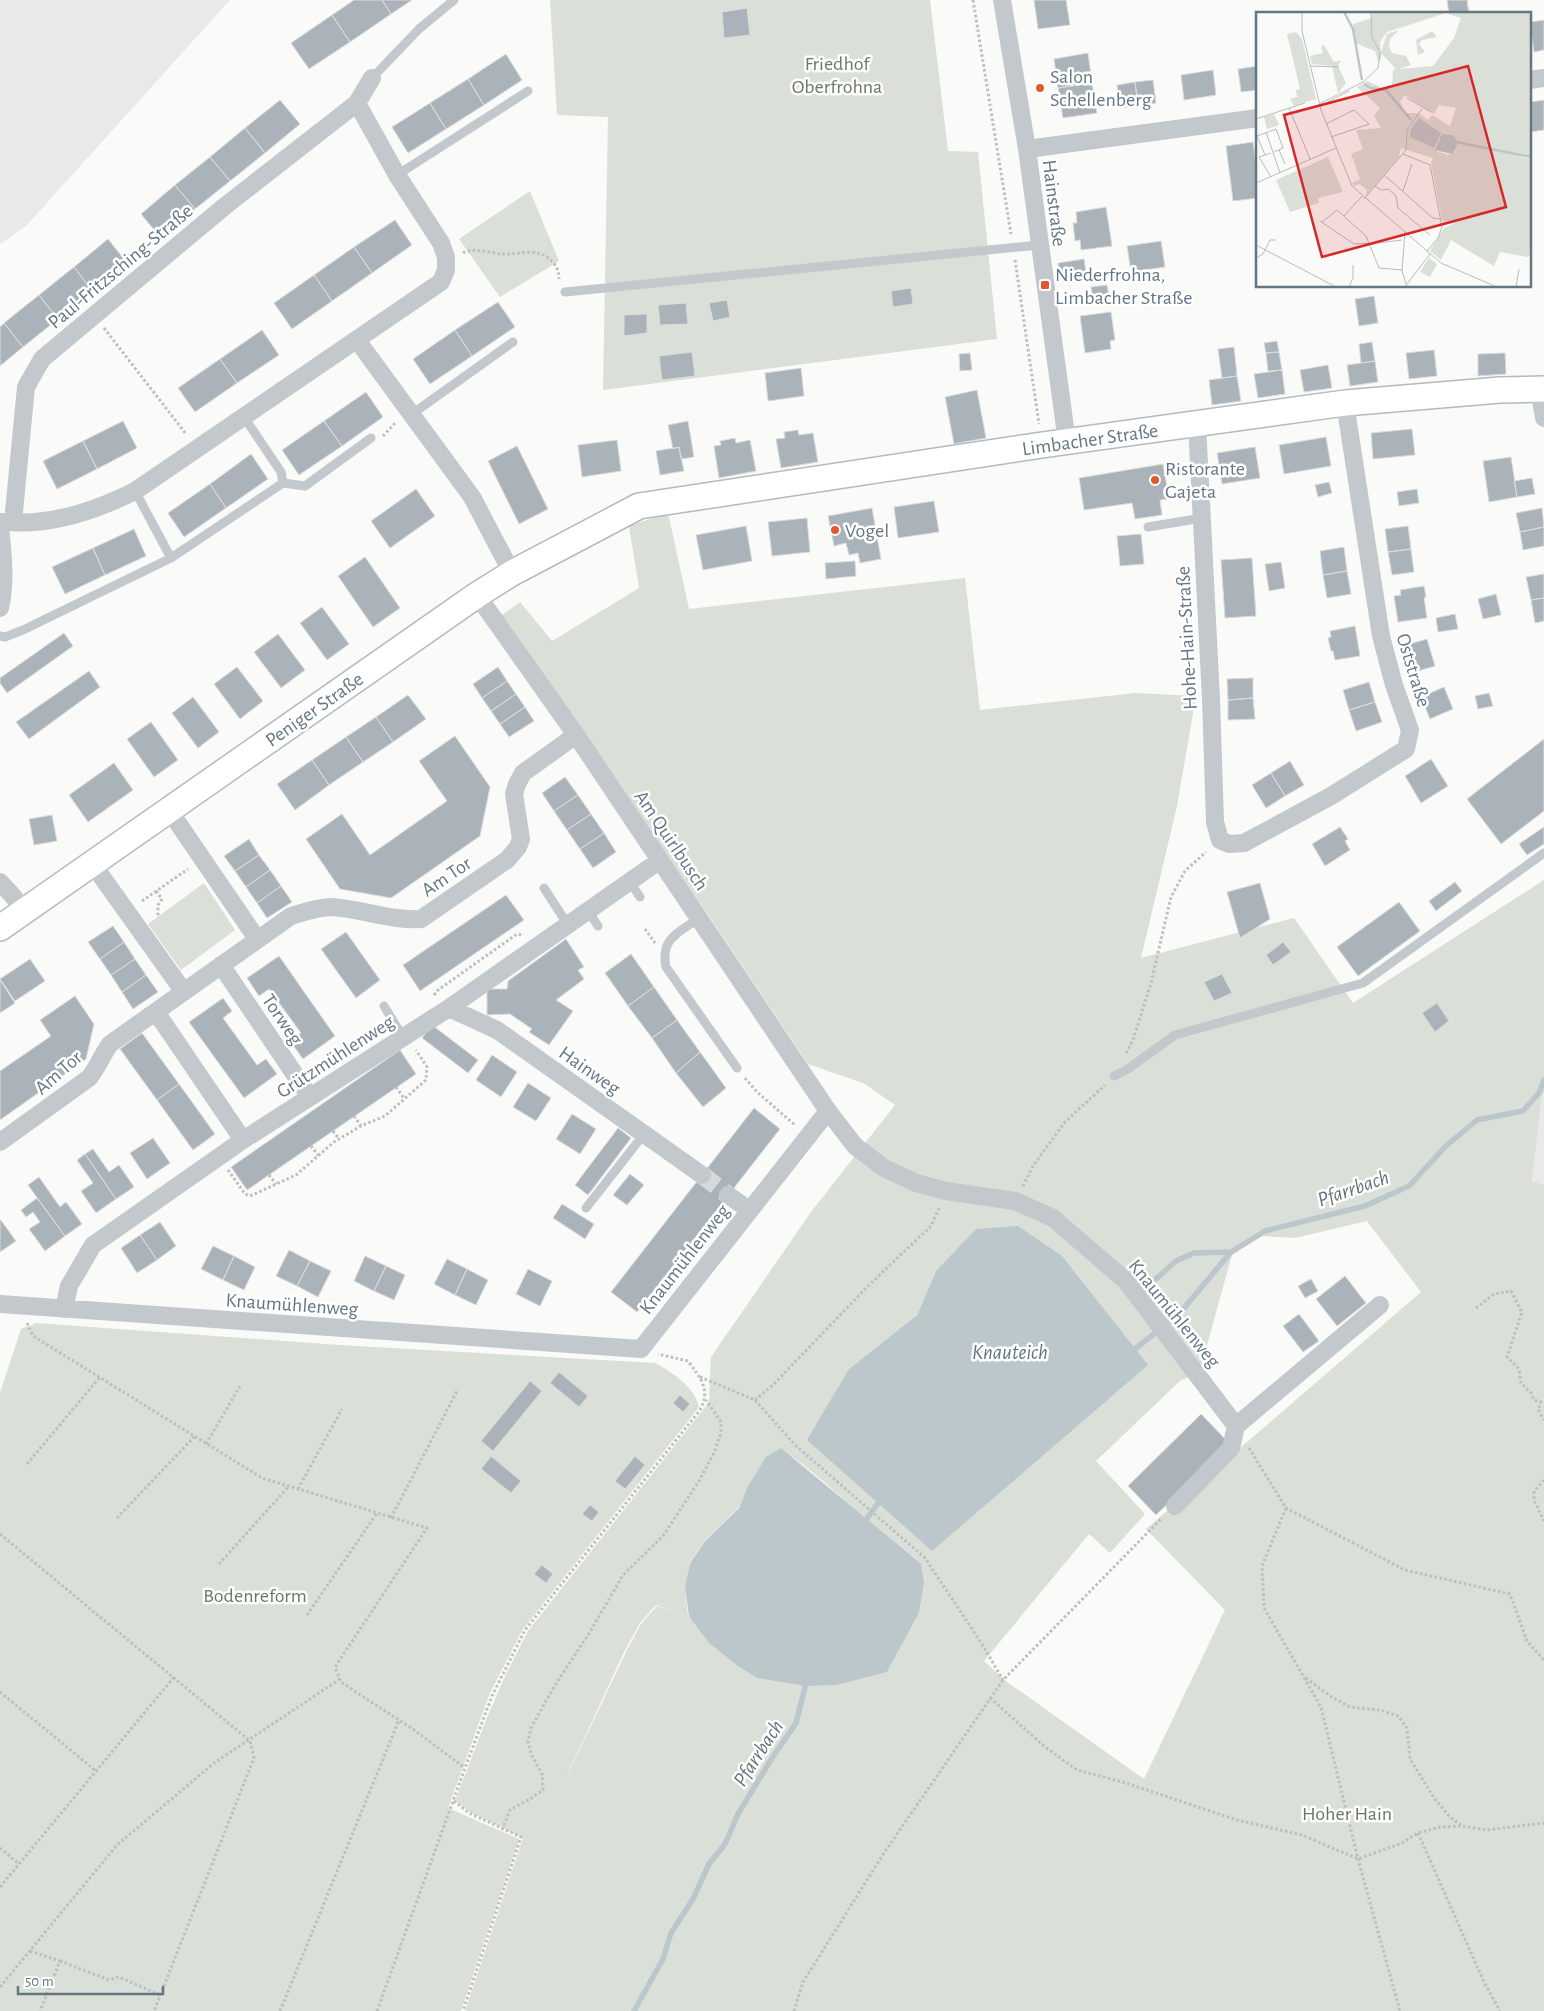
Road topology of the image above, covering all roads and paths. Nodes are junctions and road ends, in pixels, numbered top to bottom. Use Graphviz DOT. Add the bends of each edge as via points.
graph roads {
  1 [pos="454,0"];
  2 [pos="973,0"];
  3 [pos="1002,0"];
  4 [pos="372,78"];
  5 [pos="528,91"];
  6 [pos="357,103"];
  7 [pos="1256,118"];
  8 [pos="1027,150"];
  9 [pos="397,175"];
  10 [pos="1039,245"];
  11 [pos="1013,248"];
  12 [pos="446,257"];
  13 [pos="565,292"];
  14 [pos="94,316"];
  15 [pos="357,340"];
  16 [pos="513,342"];
  17 [pos="1541,389"];
  18 [pos="1345,403"];
  19 [pos="410,412"];
  20 [pos="244,416"];
  21 [pos="1544,418"];
  22 [pos="1196,424"];
  23 [pos="371,438"];
  24 [pos="1067,442"];
  25 [pos="1042,445"];
  26 [pos="198,448"];
  27 [pos="283,483"];
  28 [pos="135,491"];
  29 [pos="639,506"];
  30 [pos="1202,518"];
  31 [pos="4,524"];
  32 [pos="1148,527"];
  33 [pos="171,558"];
  34 [pos="512,572"];
  35 [pos="477,595"];
  36 [pos="0,608"];
  37 [pos="0,636"];
  38 [pos="576,735"];
  39 [pos="169,810"];
  40 [pos="1224,842"];
  41 [pos="1544,853"];
  42 [pos="202,858"];
  43 [pos="659,861"];
  44 [pos="92,863"];
  45 [pos="0,882"];
  46 [pos="630,882"];
  47 [pos="544,888"];
  48 [pos="156,891"];
  49 [pos="640,898"];
  50 [pos="588,911"];
  51 [pos="24,912"];
  52 [pos="127,912"];
  53 [pos="158,917"];
  54 [pos="699,918"];
  55 [pos="568,925"];
  56 [pos="598,926"];
  57 [pos="0,928"];
  58 [pos="645,928"];
  59 [pos="652,938"];
  60 [pos="257,939"];
  61 [pos="221,965"];
  62 [pos="184,992"];
  63 [pos="384,1006"];
  64 [pos="449,1008"];
  65 [pos="156,1012"];
  66 [pos="405,1036"];
  67 [pos="737,1068"];
  68 [pos="1114,1076"];
  69 [pos="396,1087"];
  70 [pos="310,1096"];
  71 [pos="404,1098"];
  72 [pos="828,1112"];
  73 [pos="354,1116"];
  74 [pos="361,1126"];
  75 [pos="333,1131"];
  76 [pos="644,1134"];
  77 [pos="808,1136"];
  78 [pos="339,1139"];
  79 [pos="243,1140"];
  80 [pos="0,1142"];
  81 [pos="311,1146"];
  82 [pos="318,1155"];
  83 [pos="219,1157"];
  84 [pos="270,1175"];
  85 [pos="702,1175"];
  86 [pos="276,1184"];
  87 [pos="946,1191"];
  88 [pos="728,1195"];
  89 [pos="1015,1201"];
  90 [pos="586,1208"];
  91 [pos="749,1210"];
  92 [pos="0,1304"];
  93 [pos="1380,1305"];
  94 [pos="20,1306"];
  95 [pos="1476,1308"];
  96 [pos="64,1309"];
  97 [pos="641,1349"];
  98 [pos="699,1376"];
  99 [pos="100,1378"];
  100 [pos="240,1386"];
  101 [pos="458,1389"];
  102 [pos="706,1400"];
  103 [pos="755,1400"];
  104 [pos="342,1409"];
  105 [pos="1544,1420"];
  106 [pos="1236,1426"];
  107 [pos="195,1436"];
  108 [pos="206,1444"];
  109 [pos="27,1464"];
  110 [pos="1544,1480"];
  111 [pos="289,1486"];
  112 [pos="298,1489"];
  113 [pos="1175,1506"];
  114 [pos="1286,1508"];
  115 [pos="377,1513"];
  116 [pos="117,1518"];
  117 [pos="392,1518"];
  118 [pos="1544,1521"];
  119 [pos="0,1534"];
  120 [pos="219,1564"];
  121 [pos="307,1615"];
  122 [pos="1544,1660"];
  123 [pos="1303,1676"];
  124 [pos="174,1677"];
  125 [pos="340,1679"];
  126 [pos="1003,1680"];
  127 [pos="0,1692"];
  128 [pos="990,1698"];
  129 [pos="399,1720"];
  130 [pos="250,1740"];
  131 [pos="465,1768"];
  132 [pos="96,1771"];
  133 [pos="454,1801"];
  134 [pos="1544,1823"];
  135 [pos="1462,1826"];
  136 [pos="502,1830"];
  137 [pos="1418,1833"];
  138 [pos="0,1848"];
  139 [pos="1358,1859"];
  140 [pos="19,1864"];
  141 [pos="0,1887"];
  142 [pos="30,1951"];
  143 [pos="60,1961"];
  144 [pos="0,1987"];
  145 [pos="160,1995"];
  146 [pos="40,2011"];
  147 [pos="154,2011"];
  148 [pos="280,2011"];
  149 [pos="377,2011"];
  150 [pos="463,2011"];
  151 [pos="794,2011"];
  152 [pos="1400,2011"];
  153 [pos="1500,2011"];
  1 -- 4 [label="lane" via="419,29"];
  2 -- 11 [label="path"];
  3 -- 8 [label="street, Hainstraße"];
  4 -- 6 [label="street, Paul-Fritzsching-Straße"];
  5 -- 9 [label="lane"];
  6 -- 9 [label="street"];
  6 -- 14 [label="street, Paul-Fritzsching-Straße" via="225,206"];
  7 -- 8 [label="street"];
  8 -- 10 [label="street, Hainstraße"];
  9 -- 12 [label="street" via="441,243"];
  10 -- 11 [label="lane"];
  10 -- 24 [label="street, Hainstraße"];
  11 -- 13 [label="lane"];
  11 -- 25 [label="path"];
  12 -- 13 [label="path" via="455,257 470,250 542,253 557,266 559,293"];
  12 -- 15 [label="street" via="446,270 441,282"];
  14 -- 26 [label="path"];
  14 -- 31 [label="street, Paul-Fritzsching-Straße" via="42,359 26,387"];
  15 -- 19 [label="street"];
  15 -- 20 [label="street"];
  16 -- 19 [label="lane"];
  17 -- 18 [label="street, Limbacher Straße"];
  17 -- 21 [label="street"];
  18 -- 22 [label="street, Limbacher Straße"];
  18 -- 40 [label="street, Oststraße" via="1381,636 1410,730 1406,748 1331,796 1244,843"];
  19 -- 23 [label="path" via="375,442"];
  19 -- 34 [label="street" via="472,497"];
  20 -- 26 [label="street"];
  20 -- 27 [label="lane" via="281,472"];
  22 -- 24 [label="street, Limbacher Straße"];
  22 -- 30 [label="street, Hohe-Hain-Straße"];
  23 -- 27 [label="lane" via="305,486"];
  24 -- 25 [label="street, Limbacher Straße"];
  25 -- 29 [label="street, Limbacher Straße"];
  26 -- 28 [label="street"];
  27 -- 33 [label="lane"];
  28 -- 31 [label="street" via="106,505 68,517"];
  28 -- 33 [label="lane"];
  29 -- 34 [label="street, Peniger Straße"];
  30 -- 32 [label="lane"];
  30 -- 40 [label="street, Hohe-Hain-Straße" via="1215,822"];
  31 -- 36 [label="street, Paul-Fritzsching-Straße"];
  33 -- 37 [label="lane" via="24,630"];
  34 -- 35 [label="street, Peniger Straße"];
  35 -- 38 [label="street, Am Quirlbusch"];
  35 -- 39 [label="street, Peniger Straße"];
  38 -- 43 [label="street, Am Quirlbusch"];
  38 -- 60 [label="street, Am Tor" via="524,773 516,784 514,794 521,839 507,860 421,918 405,920 332,908 314,909 291,916"];
  39 -- 42 [label="street"];
  39 -- 44 [label="street, Peniger Straße"];
  40 -- 68 [label="path" via="1185,870 1171,897 1133,1040"];
  41 -- 68 [label="lane" via="1363,983 1176,1034"];
  42 -- 48 [label="path"];
  42 -- 60 [label="street"];
  43 -- 46 [label="street, Grützmühlenweg"];
  43 -- 54 [label="street, Am Quirlbusch"];
  44 -- 51 [label="street, Peniger Straße"];
  44 -- 52 [label="street"];
  45 -- 51 [label="street"];
  46 -- 49 [label="lane"];
  46 -- 50 [label="street, Grützmühlenweg"];
  47 -- 55 [label="lane"];
  48 -- 52 [label="path"];
  48 -- 53 [label="path" via="162,899 158,905"];
  50 -- 55 [label="street, Grützmühlenweg"];
  50 -- 56 [label="lane"];
  51 -- 57 [label="street, Peniger Straße"];
  52 -- 62 [label="street"];
  54 -- 67 [label="lane" via="670,939 664,951 666,967"];
  54 -- 72 [label="street, Am Quirlbusch"];
  55 -- 64 [label="street, Grützmühlenweg"];
  58 -- 59 [label="path"];
  60 -- 61 [label="street, Am Tor"];
  61 -- 62 [label="street, Am Tor"];
  61 -- 70 [label="street, Torweg"];
  62 -- 65 [label="street, Am Tor"];
  63 -- 66 [label="lane"];
  64 -- 66 [label="street, Grützmühlenweg"];
  64 -- 76 [label="street, Hainweg" via="497,1030"];
  65 -- 79 [label="street"];
  65 -- 80 [label="street, Am Tor" via="110,1044 90,1078"];
  66 -- 70 [label="street, Grützmühlenweg"];
  66 -- 71 [label="path" via="428,1072 426,1080"];
  67 -- 77 [label="path" via="758,1092"];
  68 -- 89 [label="path" via="1065,1122 1033,1166"];
  69 -- 71 [label="path"];
  70 -- 79 [label="street, Grützmühlenweg"];
  71 -- 74 [label="path" via="385,1116"];
  72 -- 77 [label="street, Knaumühlenweg"];
  72 -- 87 [label="street, Knaumühlenweg" via="855,1146 884,1168 916,1183"];
  73 -- 74 [label="path"];
  74 -- 78 [label="path"];
  75 -- 78 [label="path"];
  76 -- 85 [label="street, Hainweg"];
  76 -- 90 [label="lane"];
  77 -- 91 [label="street, Knaumühlenweg"];
  78 -- 82 [label="path"];
  79 -- 83 [label="street, Grützmühlenweg"];
  81 -- 82 [label="path"];
  82 -- 86 [label="path" via="301,1172"];
  83 -- 86 [label="path" via="247,1196"];
  83 -- 96 [label="street, Grützmühlenweg" via="93,1245 69,1286"];
  84 -- 86 [label="path"];
  87 -- 89 [label="street, Knaumühlenweg"];
  87 -- 103 [label="path" via="931,1226 867,1287 773,1386"];
  88 -- 91 [label="street"];
  89 -- 106 [label="street, Knaumühlenweg" via="1054,1218 1126,1281"];
  91 -- 97 [label="street, Knaumühlenweg"];
  92 -- 94 [label="street, Knaumühlenweg"];
  93 -- 106 [label="street"];
  94 -- 96 [label="street, Knaumühlenweg"];
  94 -- 99 [label="path" via="33,1336"];
  95 -- 105 [label="path" via="1494,1294 1511,1291 1522,1312 1507,1357 1519,1369 1520,1383 1534,1400 1541,1402 1538,1410"];
  96 -- 97 [label="street, Knaumühlenweg"];
  97 -- 98 [label="path" via="688,1361"];
  98 -- 102 [label="path" via="704,1382"];
  98 -- 103 [label="path"];
  99 -- 107 [label="path"];
  99 -- 109 [label="path"];
  100 -- 108 [label="path"];
  101 -- 117 [label="path"];
  102 -- 131 [label="path" via="525,1630 492,1696"];
  102 -- 136 [label="path" via="721,1422 714,1453 700,1481 663,1536 623,1575 540,1711 528,1742 542,1774 543,1790 510,1810"];
  103 -- 126 [label="path" via="794,1444 925,1558"];
  104 -- 112 [label="path"];
  106 -- 113 [label="street" via="1231,1448"];
  106 -- 114 [label="path"];
  107 -- 108 [label="path"];
  107 -- 116 [label="path"];
  108 -- 111 [label="path" via="262,1478"];
  110 -- 118 [label="path" via="1534,1491 1534,1500"];
  111 -- 112 [label="path"];
  111 -- 120 [label="path"];
  112 -- 115 [label="path"];
  113 -- 126 [label="path"];
  114 -- 122 [label="path" via="1406,1570 1510,1594 1527,1641"];
  114 -- 123 [label="path" via="1262,1566 1264,1608"];
  115 -- 117 [label="path"];
  115 -- 121 [label="path"];
  117 -- 125 [label="path" via="427,1528 335,1667"];
  119 -- 124 [label="path"];
  123 -- 135 [label="path" via="1350,1707 1380,1710 1398,1716 1407,1728 1410,1759 1434,1798"];
  123 -- 139 [label="path" via="1321,1707"];
  124 -- 130 [label="path"];
  124 -- 132 [label="path"];
  125 -- 129 [label="path"];
  125 -- 130 [label="path"];
  126 -- 128 [label="path"];
  127 -- 132 [label="path"];
  128 -- 139 [label="path" via="1077,1770 1237,1820 1302,1835"];
  128 -- 151 [label="path" via="884,1853 808,1974"];
  129 -- 131 [label="path"];
  129 -- 148 [label="path"];
  130 -- 142 [label="path" via="214,1763 116,1845"];
  130 -- 145 [label="path" via="254,1758"];
  131 -- 133 [label="path"];
  132 -- 140 [label="path"];
  133 -- 136 [label="path" via="469,1813"];
  133 -- 149 [label="path"];
  134 -- 135 [label="path" via="1487,1830"];
  135 -- 137 [label="path"];
  136 -- 150 [label="path" via="521,1838"];
  137 -- 139 [label="path" via="1402,1843"];
  137 -- 153 [label="path"];
  138 -- 140 [label="path"];
  139 -- 152 [label="path"];
  140 -- 141 [label="path"];
  142 -- 143 [label="path"];
  142 -- 144 [label="path"];
  143 -- 145 [label="path" via="109,1980 119,1978"];
  143 -- 146 [label="path"];
  145 -- 147 [label="path"];
}
